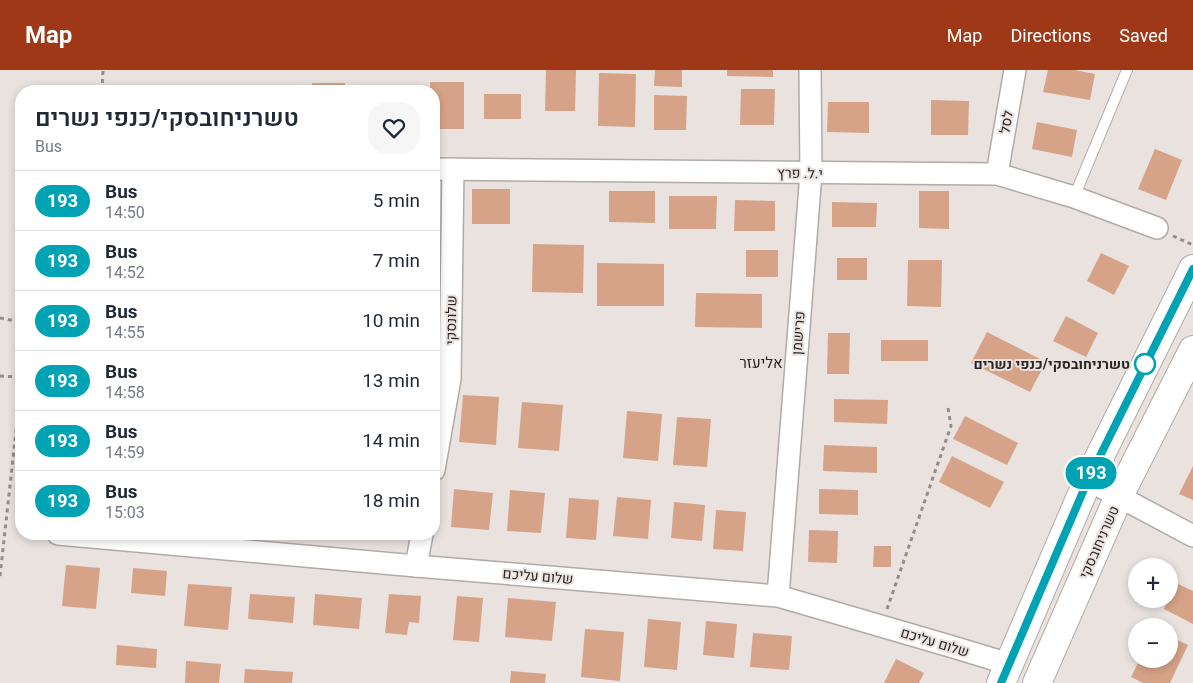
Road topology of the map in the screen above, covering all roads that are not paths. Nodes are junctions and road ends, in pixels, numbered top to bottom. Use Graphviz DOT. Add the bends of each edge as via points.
graph roads {
  1 [pos="810,70"];
  2 [pos="1015,70"];
  3 [pos="1127,70"];
  4 [pos="443,169"];
  5 [pos="811,173"];
  6 [pos="997,174"];
  7 [pos="1074,197"];
  8 [pos="1156,228"];
  9 [pos="1193,269"];
  10 [pos="1193,350"];
  11 [pos="442,374"];
  12 [pos="440,398"];
  13 [pos="1088,480"];
  14 [pos="1119,496"];
  15 [pos="1193,536"];
  16 [pos="125,540"];
  17 [pos="421,540"];
  18 [pos="416,566"];
  19 [pos="778,596"];
  20 [pos="1005,674"];
  21 [pos="1037,683"];
  1 -- 5 [label="street, פרישמן"];
  2 -- 6 [label="street, לסל"];
  3 -- 7 [label="lane"];
  4 -- 5 [label="street, י.ל. פרץ"];
  4 -- 11 [label="street, שלונסקי"];
  5 -- 6 [label="street, י.ל. פרץ"];
  5 -- 19 [label="street, פרישמן"];
  6 -- 7 [label="street, י.ל. פרץ"];
  7 -- 8 [label="street, י.ל. פרץ"];
  9 -- 13 [label="main road"];
  10 -- 14 [label="main road, טשרניחובסקי"];
  11 -- 12 [label="street, שלונסקי"];
  13 -- 14 [label="street"];
  13 -- 20 [label="main road"];
  14 -- 15 [label="street"];
  14 -- 21 [label="main road, טשרניחובסקי"];
  16 -- 18 [label="street, שלום עליכם"];
  17 -- 18 [label="street"];
  18 -- 19 [label="street, שלום עליכם"];
  19 -- 20 [label="street, שלום עליכם" via="882,626"];
}
